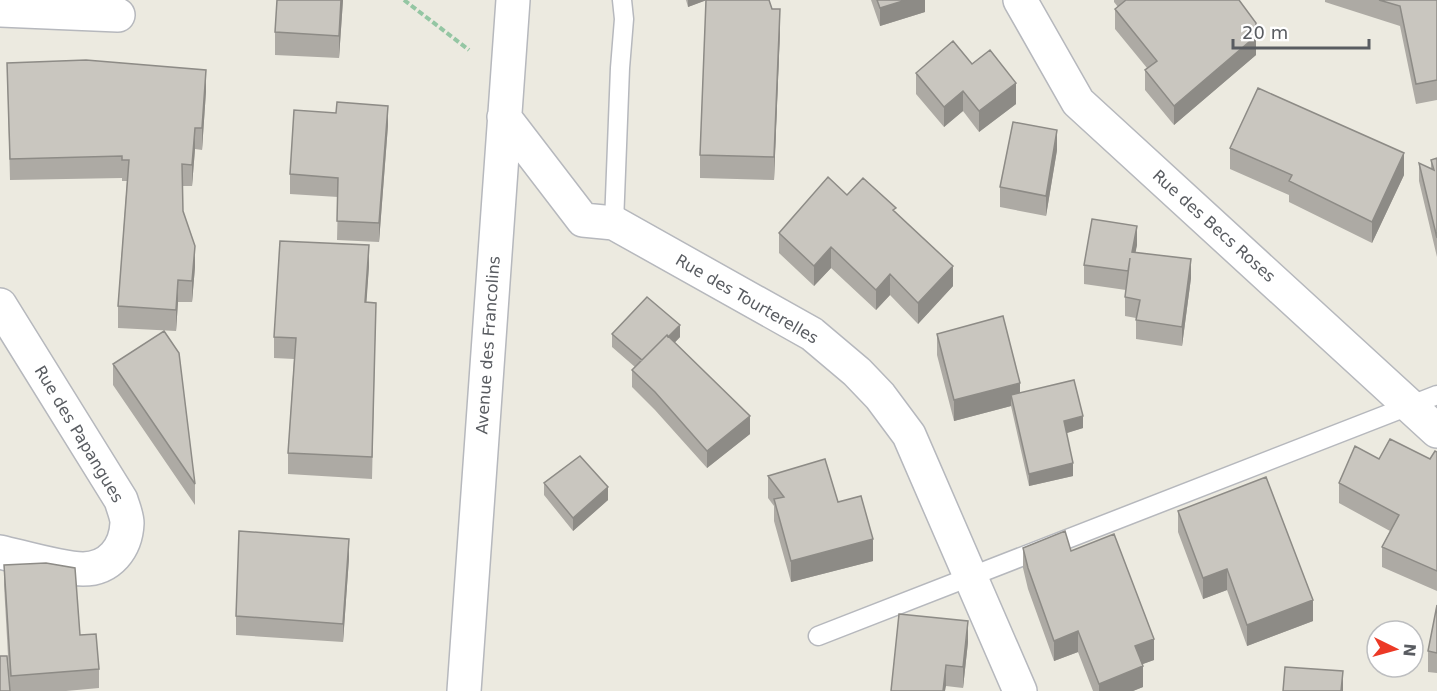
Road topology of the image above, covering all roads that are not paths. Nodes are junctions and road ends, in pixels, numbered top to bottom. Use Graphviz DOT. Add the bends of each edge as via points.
graph roads {
  1 [pos="513,0"];
  2 [pos="622,0"];
  3 [pos="1020,0"];
  4 [pos="0,10"];
  5 [pos="118,15"];
  6 [pos="504,117"];
  7 [pos="614,223"];
  8 [pos="0,305"];
  9 [pos="1424,400"];
  10 [pos="1437,430"];
  11 [pos="0,552"];
  12 [pos="969,576"];
  13 [pos="818,636"];
  14 [pos="464,691"];
  15 [pos="1020,691"];
  1 -- 6 [label="street, Avenue des Francolins"];
  2 -- 7 [label="lane"];
  3 -- 9 [label="street, Rue des Becs Roses" via="1078,102"];
  4 -- 5 [label="street"];
  6 -- 7 [label="street, Rue des Tourterelles" via="583,220"];
  6 -- 14 [label="street, Avenue des Francolins"];
  7 -- 12 [label="street, Rue des Tourterelles" via="812,334 857,372 909,435"];
  8 -- 11 [label="street, Rue des Papangues" via="121,500 127,521 124,544 115,556 98,567 82,569"];
  9 -- 10 [label="street, Rue des Becs Roses"];
  9 -- 12 [label="lane"];
  12 -- 13 [label="lane"];
  12 -- 15 [label="street, Rue des Tourterelles"];
}
